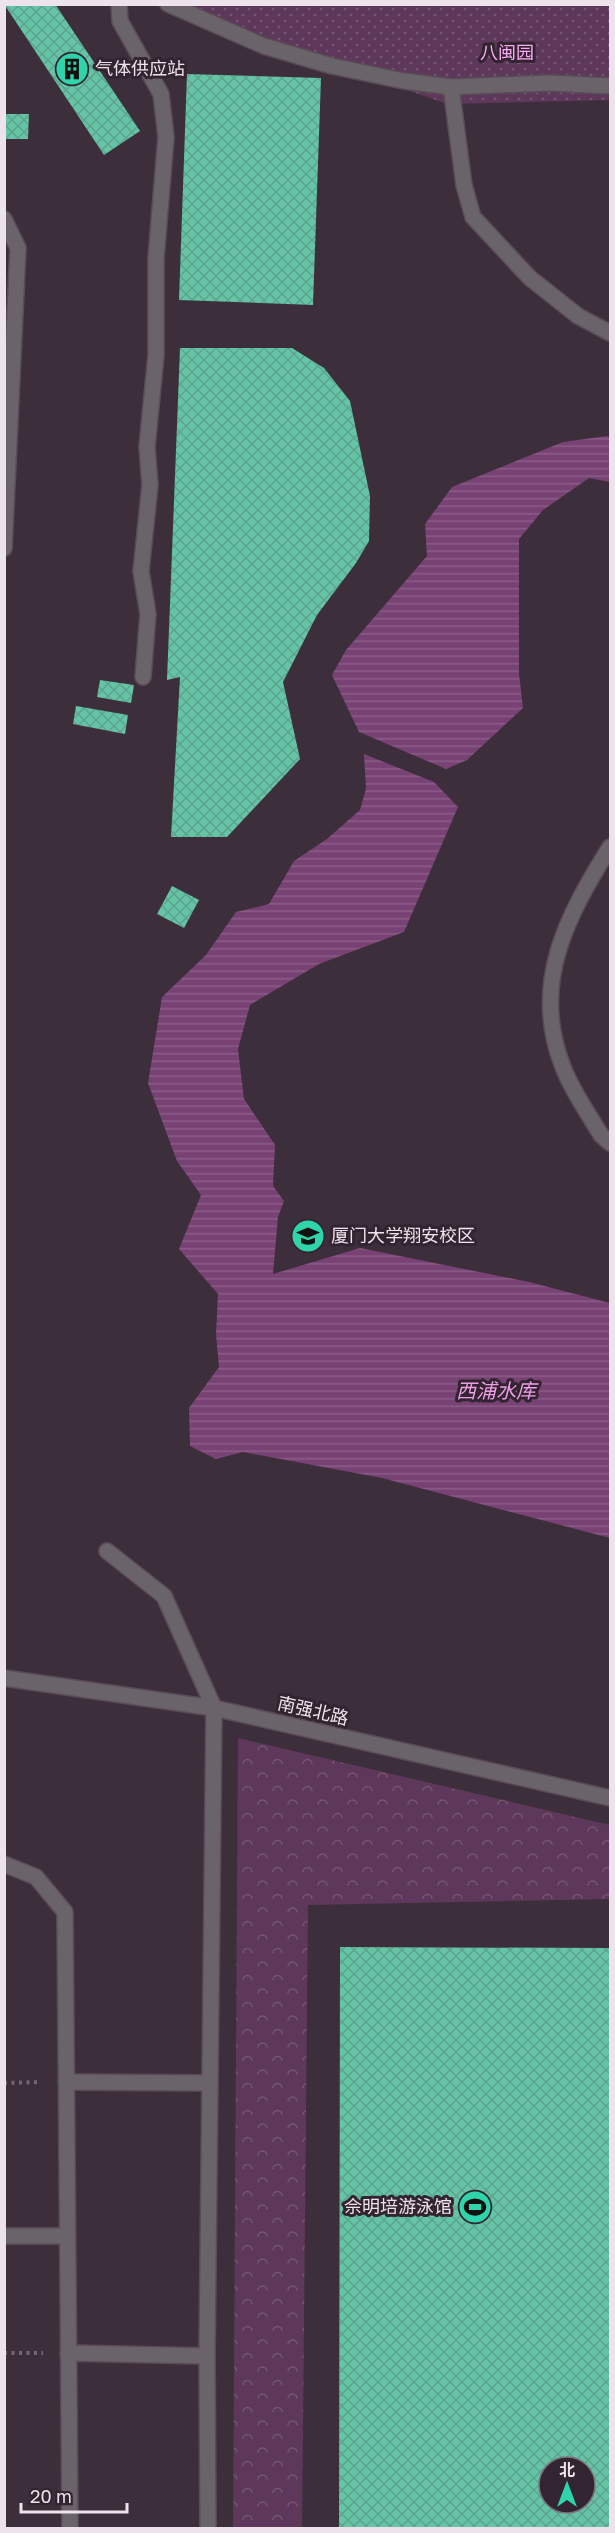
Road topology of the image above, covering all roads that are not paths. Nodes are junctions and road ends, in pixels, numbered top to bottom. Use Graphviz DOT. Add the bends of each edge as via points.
graph roads {
  1 [pos="119,4"];
  2 [pos="168,4"];
  3 [pos="610,86"];
  4 [pos="451,87"];
  5 [pos="4,219"];
  6 [pos="610,333"];
  7 [pos="4,548"];
  8 [pos="143,676"];
  9 [pos="610,847"];
  10 [pos="610,1143"];
  11 [pos="107,1551"];
  12 [pos="4,1678"];
  13 [pos="214,1708"];
  14 [pos="610,1798"];
  15 [pos="4,1864"];
  16 [pos="66,2082"];
  17 [pos="210,2083"];
  18 [pos="4,2236"];
  19 [pos="67,2236"];
  20 [pos="68,2353"];
  21 [pos="207,2355"];
  22 [pos="69,2529"];
  23 [pos="208,2529"];
  1 -- 8 [label="street" via="120,21 161,94 166,137 156,258 156,355 147,447 150,485 141,572 148,614"];
  2 -- 4 [label="street" via="264,46 321,63"];
  3 -- 4 [label="street" via="550,83"];
  4 -- 6 [label="street" via="464,184 473,217 530,278 578,316"];
  5 -- 7 [label="street" via="18,248"];
  9 -- 10 [label="street" via="568,920 549,986 553,1033 562,1066 601,1135"];
  11 -- 13 [label="street" via="164,1596"];
  12 -- 13 [label="street, 南强北路"];
  13 -- 14 [label="street, 南强北路"];
  13 -- 17 [label="street"];
  15 -- 16 [label="street" via="36,1877 65,1912"];
  16 -- 17 [label="street"];
  16 -- 19 [label="street"];
  17 -- 21 [label="street"];
  18 -- 19 [label="street"];
  19 -- 20 [label="street"];
  20 -- 21 [label="street"];
  20 -- 22 [label="street"];
  21 -- 23 [label="street"];
}
